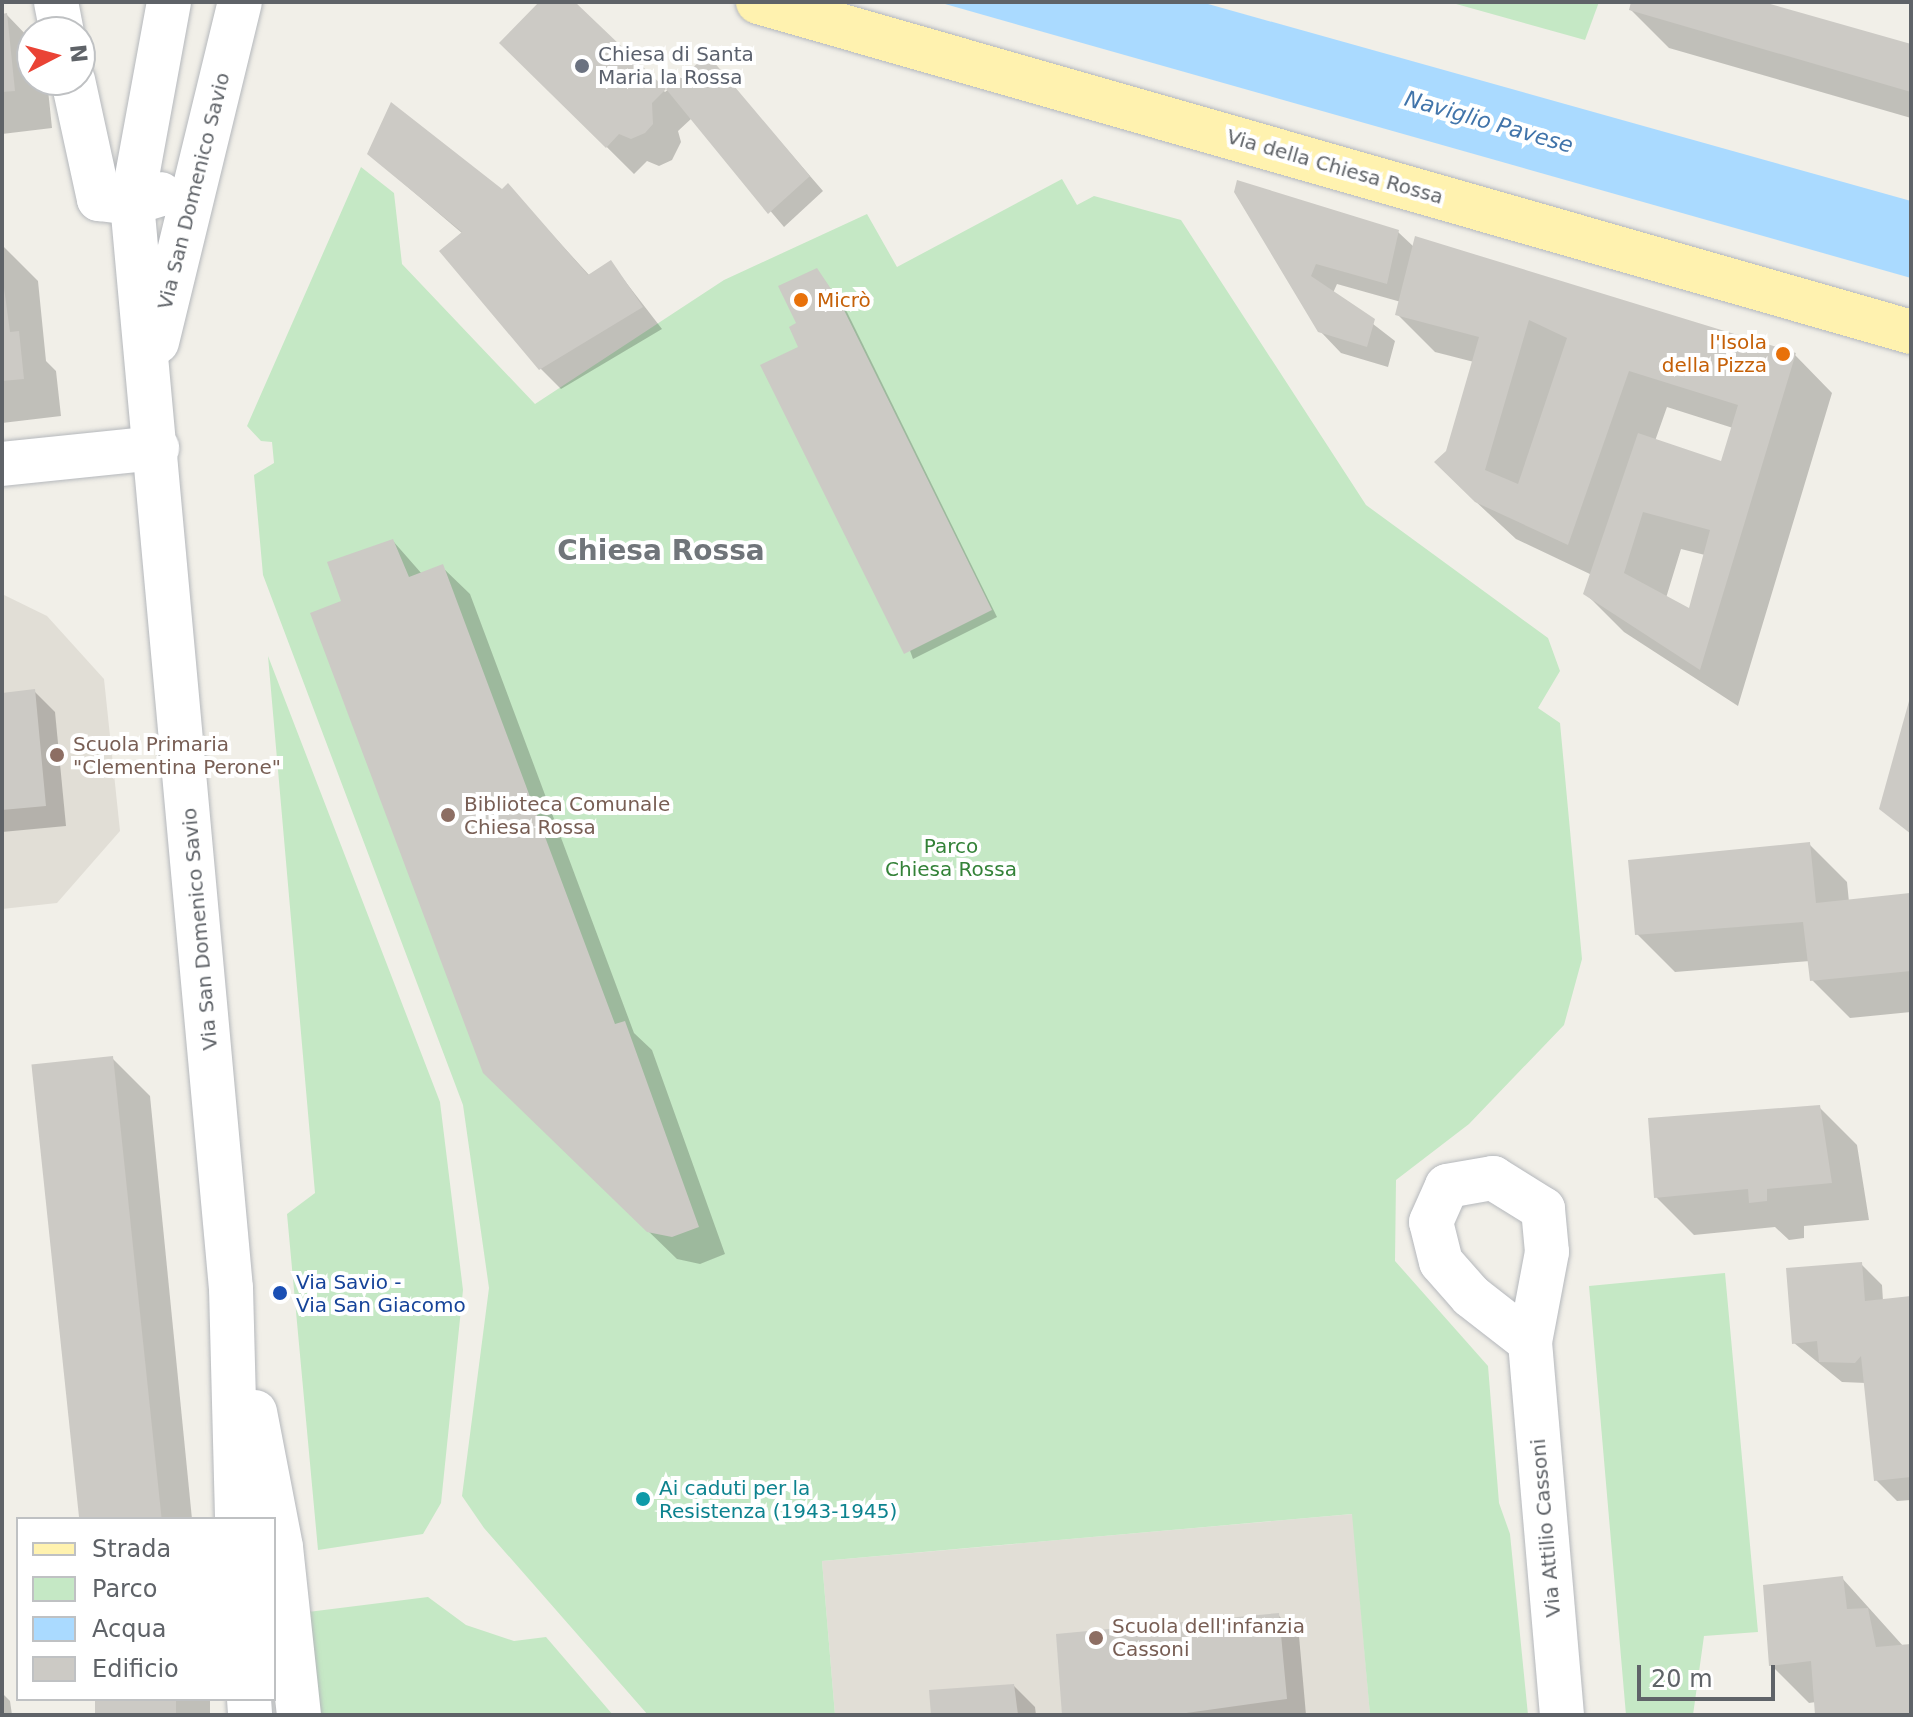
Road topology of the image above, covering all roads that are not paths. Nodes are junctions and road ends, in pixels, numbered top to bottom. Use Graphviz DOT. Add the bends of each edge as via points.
graph roads {
  1 [pos="169,2"];
  2 [pos="240,2"];
  3 [pos="758,2"];
  4 [pos="76,96"];
  5 [pos="194,184"];
  6 [pos="132,203"];
  7 [pos="1911,332"];
  8 [pos="149,379"];
  9 [pos="157,448"];
  10 [pos="2,464"];
  11 [pos="231,1288"];
  12 [pos="1530,1342"];
  13 [pos="237,1517"];
  14 [pos="275,1517"];
  15 [pos="276,1521"];
  16 [pos="299,1715"];
  17 [pos="1562,1715"];
  1 -- 6 [label="street, Via San Domenico Savio"];
  2 -- 5 [label="street, Via San Domenico Savio"];
  3 -- 7 [label="main road, Via della Chiesa Rossa"];
  4 -- 6 [label="street" via="99,199"];
  5 -- 6 [label="street"];
  5 -- 8 [label="street, Via San Domenico Savio"];
  6 -- 8 [label="street, Via San Domenico Savio"];
  8 -- 9 [label="street, Via San Domenico Savio"];
  9 -- 10 [label="street"];
  9 -- 11 [label="street, Via San Domenico Savio"];
  11 -- 13 [label="street, Via San Domenico Savio"];
  11 -- 14 [label="street, Via San Domenico Savio"];
  12 -- 17 [label="street, Via Attilio Cassoni"];
  15 -- 16 [label="street, Via San Domenico Savio"];
}
